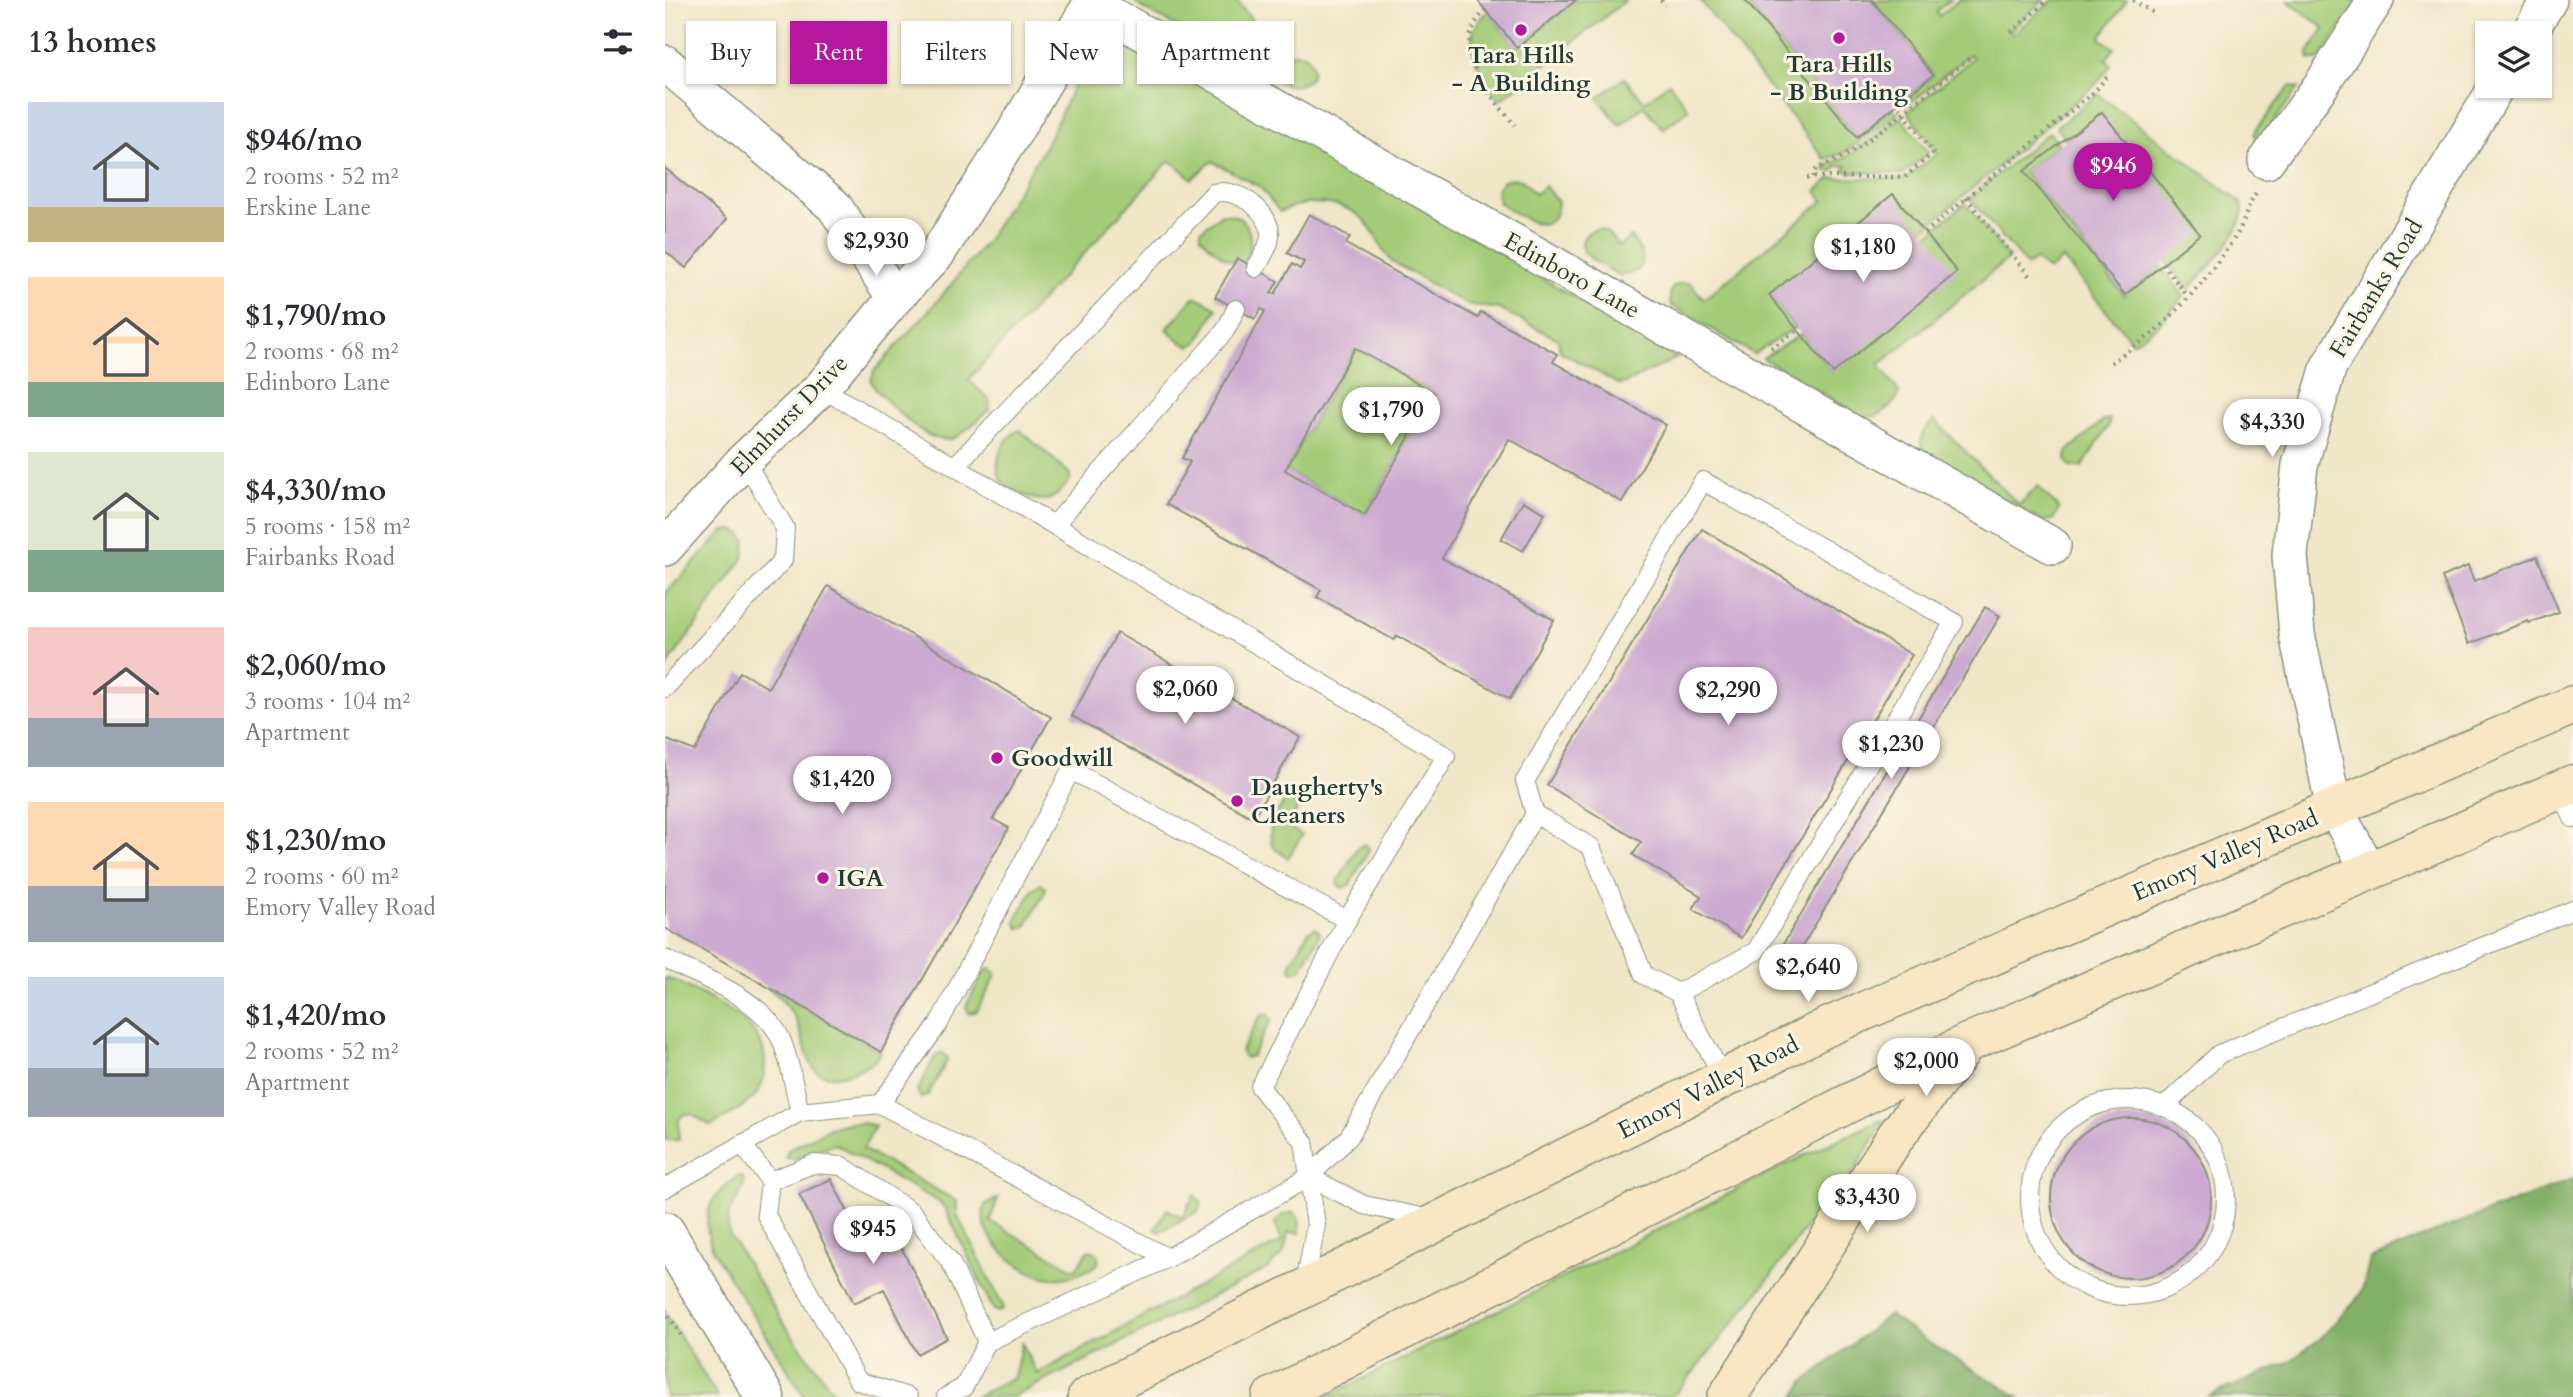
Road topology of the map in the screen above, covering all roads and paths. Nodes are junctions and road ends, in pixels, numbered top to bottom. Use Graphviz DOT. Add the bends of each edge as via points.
graph roads {
  1 [pos="1661,0"];
  2 [pos="2047,0"];
  3 [pos="2133,0"];
  4 [pos="2376,0"];
  5 [pos="2549,0"];
  6 [pos="1092,2"];
  7 [pos="1665,6"];
  8 [pos="1486,10"];
  9 [pos="2154,13"];
  10 [pos="2536,21"];
  11 [pos="2011,32"];
  12 [pos="1972,56"];
  13 [pos="665,63"];
  14 [pos="2111,78"];
  15 [pos="2490,98"];
  16 [pos="1898,104"];
  17 [pos="1903,112"];
  18 [pos="1515,125"];
  19 [pos="2266,160"];
  20 [pos="1814,177"];
  21 [pos="1807,178"];
  22 [pos="1966,198"];
  23 [pos="2247,206"];
  24 [pos="1925,233"];
  25 [pos="2162,264"];
  26 [pos="1256,268"];
  27 [pos="2031,278"];
  28 [pos="2188,296"];
  29 [pos="895,298"];
  30 [pos="1236,309"];
  31 [pos="1798,330"];
  32 [pos="1769,350"];
  33 [pos="2111,363"];
  34 [pos="821,388"];
  35 [pos="744,460"];
  36 [pos="955,466"];
  37 [pos="1055,524"];
  38 [pos="2053,546"];
  39 [pos="665,548"];
  40 [pos="665,688"];
  41 [pos="2573,705"];
  42 [pos="2569,797"];
  43 [pos="2334,808"];
  44 [pos="1535,814"];
  45 [pos="2369,870"];
  46 [pos="2573,910"];
  47 [pos="1347,920"];
  48 [pos="665,959"];
  49 [pos="1678,993"];
  50 [pos="1967,1043"];
  51 [pos="1724,1079"];
  52 [pos="880,1104"];
  53 [pos="2164,1107"];
  54 [pos="800,1112"];
  55 [pos="743,1144"];
  56 [pos="1309,1177"];
  57 [pos="770,1181"];
  58 [pos="665,1188"];
  59 [pos="1440,1221"];
  60 [pos="665,1231"];
  61 [pos="1168,1258"];
  62 [pos="1304,1289"];
  63 [pos="988,1342"];
  64 [pos="765,1397"];
  65 [pos="908,1397"];
  66 [pos="946,1397"];
  67 [pos="1087,1397"];
  68 [pos="1272,1397"];
  69 [pos="1727,1397"];
  1 -- 7 [label="path"];
  2 -- 11 [label="path"];
  3 -- 9 [label="path"];
  4 -- 19 [label="street"];
  5 -- 10 [label="street"];
  6 -- 29 [label="street, Elmhurst Drive" via="937,254"];
  6 -- 38 [label="street, Edinboro Lane"];
  8 -- 18 [label="path" via="1473,26 1468,48 1480,77"];
  12 -- 17 [label="path"];
  13 -- 29 [label="street" via="834,206"];
  14 -- 22 [label="path"];
  15 -- 43 [label="street, Fairbanks Road" via="2329,366 2300,465 2290,555 2297,634"];
  16 -- 17 [label="path"];
  17 -- 20 [label="path" via="1848,153 1814,171"];
  17 -- 20 [label="path" via="1933,153 1905,177"];
  20 -- 21 [label="path"];
  22 -- 24 [label="path"];
  22 -- 27 [label="path"];
  23 -- 28 [label="path" via="2234,239"];
  25 -- 28 [label="path"];
  26 -- 36 [label="lane" via="1269,243 1268,221 1257,206 1231,194 1214,193"];
  28 -- 33 [label="path" via="2163,324"];
  29 -- 34 [label="street, Elmhurst Drive"];
  30 -- 37 [label="lane" via="1225,331"];
  31 -- 32 [label="path"];
  34 -- 35 [label="street, Elmhurst Drive"];
  34 -- 36 [label="lane"];
  35 -- 39 [label="street, Elmhurst Drive"];
  35 -- 40 [label="lane" via="785,528 783,560"];
  36 -- 37 [label="lane"];
  37 -- 47 [label="lane" via="1446,756"];
  41 -- 43 [label="main road, Emory Valley Road"];
  42 -- 45 [label="main road"];
  43 -- 45 [label="street, Fairbanks Road"];
  43 -- 51 [label="main road, Emory Valley Road" via="1825,1028"];
  44 -- 49 [label="lane" via="1591,847 1644,975"];
  44 -- 49 [label="lane" via="1525,781 1703,481 1954,622 1756,951"];
  44 -- 56 [label="lane" via="1349,1137"];
  45 -- 50 [label="main road"];
  46 -- 53 [label="lane" via="2218,1054"];
  47 -- 52 [label="lane" via="1071,770 938,1025"];
  47 -- 56 [label="lane" via="1260,1087 1304,1142"];
  48 -- 54 [label="lane" via="749,1002 768,1017 782,1039"];
  49 -- 51 [label="lane"];
  50 -- 68 [label="main road"];
  50 -- 69 [label="main road" via="1896,1136"];
  51 -- 59 [label="main road, Emory Valley Road"];
  52 -- 54 [label="lane"];
  52 -- 61 [label="lane"];
  53 -- 53 [label="lane" via="2144,1101 2103,1103 2066,1122 2040,1154 2030,1194 2031,1215 2046,1253 2076,1282 2115,1295 2155,1292 2190,1273 2216,1242 2226,1203 2220,1163 2198,1129"];
  54 -- 55 [label="lane"];
  55 -- 57 [label="lane"];
  55 -- 58 [label="lane"];
  56 -- 59 [label="lane" via="1364,1205"];
  56 -- 61 [label="lane"];
  56 -- 62 [label="lane" via="1316,1225"];
  57 -- 63 [label="lane" via="813,1164 842,1166 912,1212 951,1262"];
  57 -- 65 [label="lane" via="766,1215 858,1381"];
  59 -- 62 [label="main road, Emory Valley Road"];
  60 -- 64 [label="street"];
  61 -- 63 [label="lane"];
  62 -- 67 [label="main road, Emory Valley Road"];
  63 -- 66 [label="lane" via="964,1387"];
}
